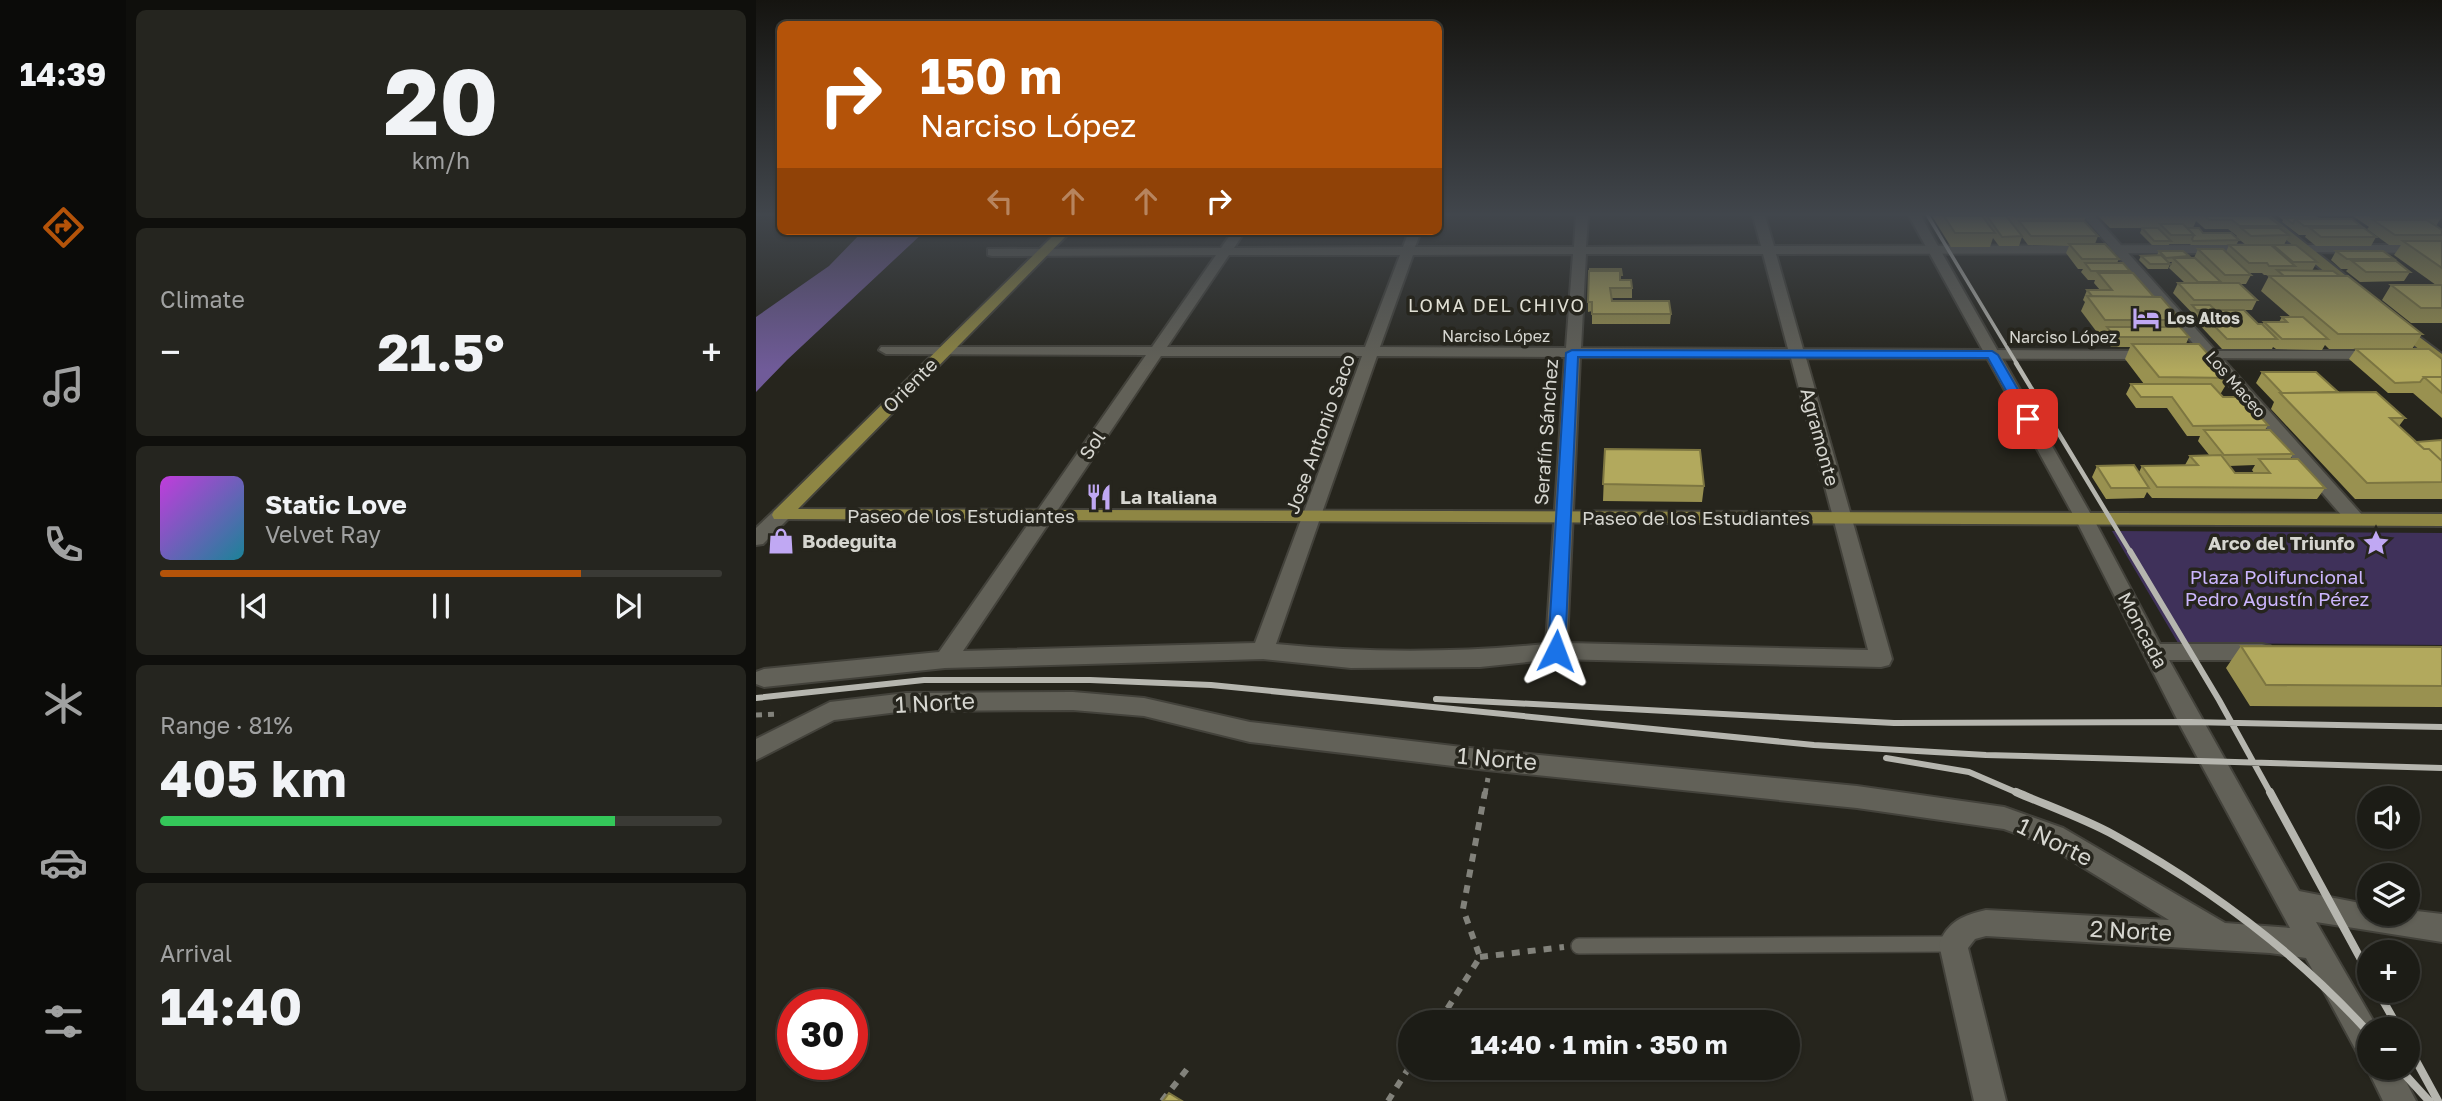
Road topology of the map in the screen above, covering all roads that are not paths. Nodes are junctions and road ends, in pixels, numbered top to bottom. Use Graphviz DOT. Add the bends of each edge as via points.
graph roads {
  1 [pos="1027,267"];
  2 [pos="1214,267"];
  3 [pos="1402,267"];
  4 [pos="1579,267"];
  5 [pos="1773,267"];
  6 [pos="1944,267"];
  7 [pos="2134,267"];
  8 [pos="2328,267"];
  9 [pos="2365,298"];
  10 [pos="2385,314"];
  11 [pos="945,349"];
  12 [pos="886,350"];
  13 [pos="1157,351"];
  14 [pos="1371,352"];
  15 [pos="1572,353"];
  16 [pos="1796,353"];
  17 [pos="1992,355"];
  18 [pos="2211,355"];
  19 [pos="2440,357"];
  20 [pos="781,515"];
  21 [pos="1043,516"];
  22 [pos="1313,517"];
  23 [pos="1842,518"];
  24 [pos="2084,518"];
  25 [pos="1562,519"];
  26 [pos="2356,520"];
  27 [pos="2442,520"];
  28 [pos="756,538"];
  29 [pos="1263,651"];
  30 [pos="1556,651"];
  31 [pos="2154,652"];
  32 [pos="2282,652"];
  33 [pos="1881,659"];
  34 [pos="945,660"];
  35 [pos="764,678"];
  36 [pos="756,750"];
  37 [pos="2293,903"];
  38 [pos="2442,928"];
  39 [pos="2220,935"];
  40 [pos="1954,944"];
  41 [pos="2315,945"];
  42 [pos="1579,946"];
  43 [pos="2357,1021"];
  44 [pos="2389,1080"];
  45 [pos="1990,1101"];
  46 [pos="2400,1101"];
  1 -- 11 [label="main road, Oriente"];
  2 -- 13 [label="street, Sol"];
  3 -- 14 [label="street, Jose Antonio Saco"];
  4 -- 15 [label="street, Serafín Sánchez"];
  5 -- 16 [label="street, Agramonte"];
  6 -- 17 [label="street, Moncada"];
  7 -- 18 [label="street, Los Maceo"];
  8 -- 9 [label="main road"];
  10 -- 19 [label="main road"];
  11 -- 12 [label="street, Narciso López"];
  11 -- 13 [label="street, Narciso López"];
  11 -- 20 [label="main road, Oriente"];
  13 -- 14 [label="street, Narciso López"];
  13 -- 21 [label="street, Sol"];
  14 -- 15 [label="street, Narciso López"];
  14 -- 22 [label="street, Jose Antonio Saco"];
  15 -- 16 [label="street, Narciso López"];
  15 -- 25 [label="street, Serafín Sánchez"];
  16 -- 17 [label="street, Narciso López"];
  16 -- 23 [label="street, Agramonte"];
  17 -- 18 [label="street, Narciso López"];
  17 -- 24 [label="street, Moncada"];
  18 -- 19 [label="street, Narciso López"];
  18 -- 26 [label="street, Los Maceo"];
  20 -- 21 [label="main road, Paseo de los Estudiantes"];
  20 -- 28 [label="street, Oriente"];
  21 -- 22 [label="main road, Paseo de los Estudiantes"];
  21 -- 34 [label="street, Sol"];
  22 -- 25 [label="main road, Paseo de los Estudiantes"];
  22 -- 29 [label="street, Jose Antonio Saco"];
  23 -- 24 [label="main road, Paseo de los Estudiantes"];
  23 -- 25 [label="main road, Paseo de los Estudiantes"];
  23 -- 33 [label="street, Agramonte"];
  24 -- 26 [label="main road, Paseo de los Estudiantes"];
  24 -- 31 [label="street, Moncada"];
  25 -- 30 [label="street, Serafín Sánchez"];
  26 -- 27 [label="main road, Paseo de los Estudiantes"];
  29 -- 30 [label="street, 1 Norte" via="1364,660 1480,659"];
  29 -- 34 [label="street, 1 Norte"];
  30 -- 33 [label="street, 1 Norte"];
  31 -- 32 [label="street"];
  31 -- 37 [label="street, Moncada"];
  34 -- 35 [label="street, 1 Norte"];
  36 -- 39 [label="street, 1 Norte" via="830,711 906,702 1073,701 1144,706 1250,732 1857,797 2004,818 2054,835"];
  37 -- 38 [label="street"];
  37 -- 41 [label="street, Moncada"];
  39 -- 40 [label="street, 2 Norte" via="1986,923 1968,928"];
  39 -- 41 [label="street, 2 Norte"];
  40 -- 42 [label="lane"];
  40 -- 45 [label="street"];
  41 -- 43 [label="street, Moncada"];
  44 -- 46 [label="street"];
}
